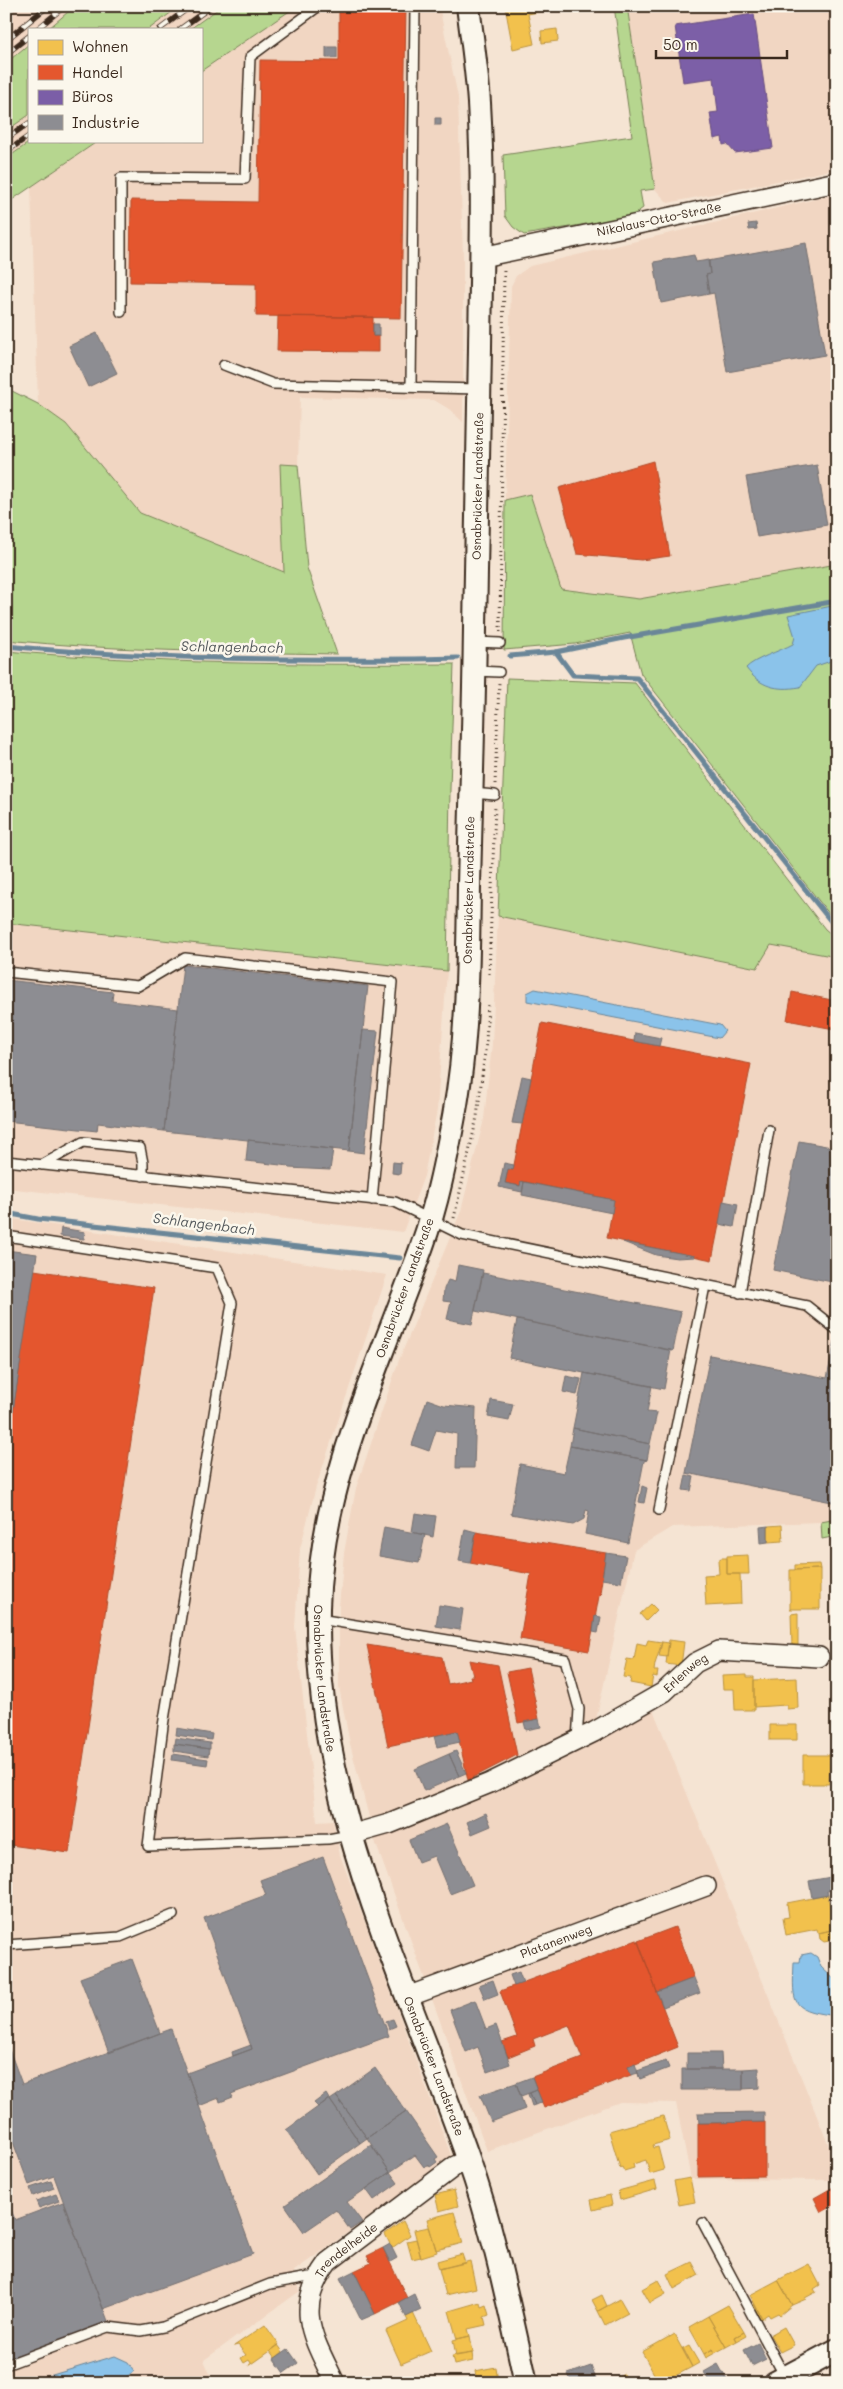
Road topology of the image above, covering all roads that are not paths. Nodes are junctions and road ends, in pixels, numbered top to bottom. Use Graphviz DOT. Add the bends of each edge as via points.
graph roads {
  1 [pos="318,6"];
  2 [pos="415,6"];
  3 [pos="468,6"];
  4 [pos="837,182"];
  5 [pos="482,257"];
  6 [pos="121,312"];
  7 [pos="224,365"];
  8 [pos="411,387"];
  9 [pos="479,389"];
  10 [pos="475,642"];
  11 [pos="500,643"];
  12 [pos="474,671"];
  13 [pos="499,672"];
  14 [pos="472,794"];
  15 [pos="495,795"];
  16 [pos="6,972"];
  17 [pos="769,1130"];
  18 [pos="6,1161"];
  19 [pos="42,1165"];
  20 [pos="142,1176"];
  21 [pos="372,1200"];
  22 [pos="431,1219"];
  23 [pos="6,1236"];
  24 [pos="705,1286"];
  25 [pos="740,1293"];
  26 [pos="837,1330"];
  27 [pos="659,1510"];
  28 [pos="318,1619"];
  29 [pos="819,1657"];
  30 [pos="586,1736"];
  31 [pos="350,1835"];
  32 [pos="706,1886"];
  33 [pos="173,1915"];
  34 [pos="6,1945"];
  35 [pos="407,1997"];
  36 [pos="469,2160"];
  37 [pos="703,2223"];
  38 [pos="315,2279"];
  39 [pos="837,2350"];
  40 [pos="6,2364"];
  41 [pos="780,2380"];
  42 [pos="335,2383"];
  43 [pos="526,2383"];
  1 -- 6 [label="lane" via="250,57 245,179 121,178"];
  2 -- 8 [label="lane"];
  3 -- 5 [label="street, Osnabrücker Landstraße" via="479,99"];
  4 -- 5 [label="street, Nikolaus-Otto-Straße"];
  5 -- 9 [label="street, Osnabrücker Landstraße"];
  7 -- 8 [label="lane" via="273,384"];
  8 -- 9 [label="lane"];
  9 -- 10 [label="street, Osnabrücker Landstraße"];
  10 -- 11 [label="lane"];
  10 -- 12 [label="street, Osnabrücker Landstraße"];
  12 -- 13 [label="lane"];
  12 -- 14 [label="street, Osnabrücker Landstraße"];
  14 -- 15 [label="lane"];
  14 -- 22 [label="street, Osnabrücker Landstraße" via="463,1040 454,1114"];
  16 -- 21 [label="lane" via="138,986 185,958 392,982"];
  17 -- 25 [label="lane"];
  18 -- 19 [label="lane"];
  19 -- 20 [label="lane"];
  19 -- 20 [label="lane" via="83,1142 140,1148"];
  20 -- 21 [label="lane"];
  21 -- 22 [label="lane" via="395,1202"];
  22 -- 24 [label="lane" via="462,1235"];
  22 -- 28 [label="street, Osnabrücker Landstraße" via="335,1488 322,1551"];
  23 -- 31 [label="lane" via="217,1268 232,1303 163,1726 148,1846 328,1839"];
  24 -- 25 [label="lane"];
  24 -- 27 [label="lane"];
  25 -- 26 [label="lane" via="807,1306"];
  28 -- 30 [label="lane" via="565,1659"];
  28 -- 31 [label="street, Osnabrücker Landstraße" via="330,1746"];
  29 -- 30 [label="street, Erlenweg" via="719,1651 696,1664 664,1692"];
  30 -- 31 [label="street" via="490,1783 390,1824"];
  31 -- 35 [label="street, Osnabrücker Landstraße" via="378,1923"];
  32 -- 35 [label="street, Platanenweg"];
  33 -- 34 [label="lane" via="120,1937"];
  35 -- 36 [label="street, Osnabrücker Landstraße"];
  36 -- 38 [label="street, Trendelheide" via="455,2166 328,2262"];
  36 -- 43 [label="street, Osnabrücker Landstraße" via="496,2246"];
  37 -- 41 [label="lane"];
  38 -- 40 [label="lane" via="309,2277 270,2284 163,2327 141,2331 108,2327"];
  38 -- 42 [label="street, Trendelheide" via="309,2299 310,2330"];
  39 -- 41 [label="street"];
}
